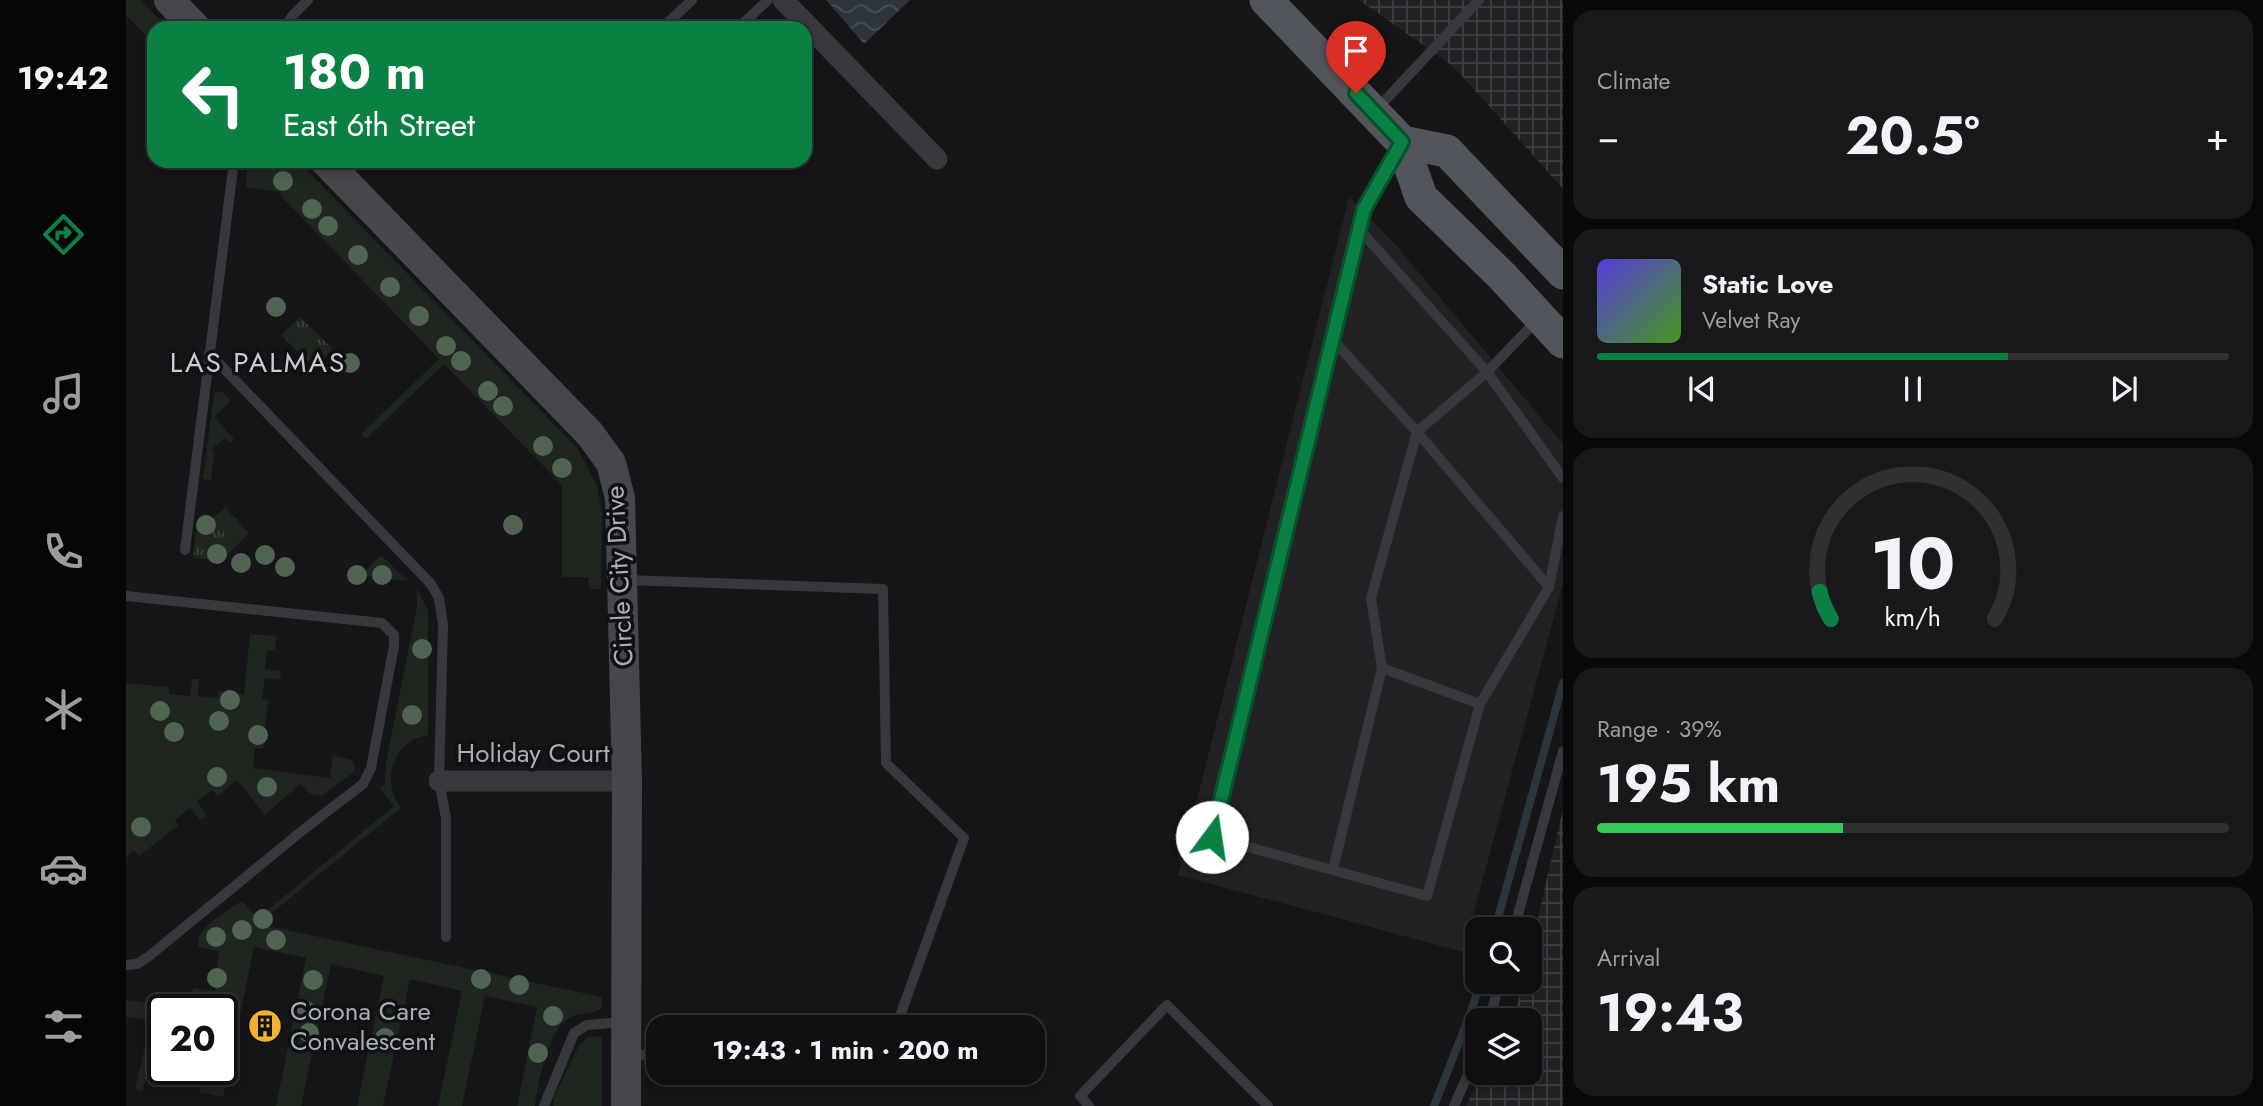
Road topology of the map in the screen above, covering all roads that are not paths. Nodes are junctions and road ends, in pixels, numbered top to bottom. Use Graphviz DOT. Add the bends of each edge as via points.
graph roads {
  1 [pos="169,0"];
  2 [pos="308,0"];
  3 [pos="692,0"];
  4 [pos="768,0"];
  5 [pos="783,0"];
  6 [pos="1266,0"];
  7 [pos="1479,0"];
  8 [pos="189,21"];
  9 [pos="290,21"];
  10 [pos="670,21"];
  11 [pos="746,21"];
  12 [pos="803,21"];
  13 [pos="812,30"];
  14 [pos="1374,112"];
  15 [pos="1402,142"];
  16 [pos="937,159"];
  17 [pos="233,168"];
  18 [pos="332,168"];
  19 [pos="1359,229"];
  20 [pos="1563,273"];
  21 [pos="1540,317"];
  22 [pos="1331,338"];
  23 [pos="1563,342"];
  24 [pos="209,353"];
  25 [pos="1488,372"];
  26 [pos="1417,432"];
  27 [pos="1563,478"];
  28 [pos="1563,516"];
  29 [pos="185,550"];
  30 [pos="622,580"];
  31 [pos="1549,587"];
  32 [pos="126,596"];
  33 [pos="1382,668"];
  34 [pos="1480,704"];
  35 [pos="1563,751"];
  36 [pos="439,781"];
  37 [pos="627,781"];
  38 [pos="1333,869"];
  39 [pos="1517,917"];
  40 [pos="446,937"];
  41 [pos="126,965"];
  42 [pos="900,1015"];
  43 [pos="626,1021"];
  44 [pos="646,1054"];
  45 [pos="626,1055"];
  46 [pos="1465,1081"];
  47 [pos="544,1106"];
  48 [pos="626,1106"];
  49 [pos="1089,1106"];
  50 [pos="1268,1106"];
  51 [pos="1454,1106"];
  1 -- 8 [label="street"];
  2 -- 9 [label="lane"];
  3 -- 10 [label="lane"];
  4 -- 11 [label="lane"];
  5 -- 12 [label="street"];
  6 -- 14 [label="main road"];
  7 -- 14 [label="lane"];
  13 -- 16 [label="street"];
  14 -- 15 [label="main road"];
  15 -- 19 [label="lane" via="1364,209"];
  15 -- 20 [label="main road" via="1447,151"];
  15 -- 21 [label="main road" via="1421,197"];
  17 -- 24 [label="lane"];
  18 -- 30 [label="street, Circle City Drive" via="590,434 611,463 620,498"];
  19 -- 22 [label="lane"];
  19 -- 25 [label="lane"];
  21 -- 23 [label="main road"];
  21 -- 25 [label="lane"];
  22 -- 26 [label="lane"];
  22 -- 38 [label="lane" via="1212,837"];
  24 -- 29 [label="lane"];
  24 -- 36 [label="lane" via="432,584 443,625"];
  25 -- 26 [label="lane"];
  25 -- 27 [label="lane"];
  26 -- 31 [label="lane"];
  26 -- 33 [label="lane" via="1371,598"];
  28 -- 31 [label="lane"];
  30 -- 37 [label="street, Circle City Drive"];
  30 -- 42 [label="lane" via="883,589 886,763 964,838"];
  31 -- 34 [label="lane"];
  32 -- 41 [label="lane" via="382,623 394,635 394,646 371,768 363,784 148,957"];
  33 -- 34 [label="lane"];
  33 -- 38 [label="lane"];
  34 -- 38 [label="lane" via="1427,896"];
  35 -- 39 [label="lane"];
  36 -- 37 [label="street, Holiday Court"];
  36 -- 40 [label="lane" via="446,818"];
  37 -- 43 [label="street, Circle City Drive"];
  43 -- 45 [label="street, Circle City Drive"];
  43 -- 47 [label="lane" via="587,1025 573,1033"];
  44 -- 45 [label="lane"];
  45 -- 48 [label="street, Circle City Drive"];
  46 -- 51 [label="lane"];
  49 -- 50 [label="lane" via="1080,1096 1167,1004"];
}
